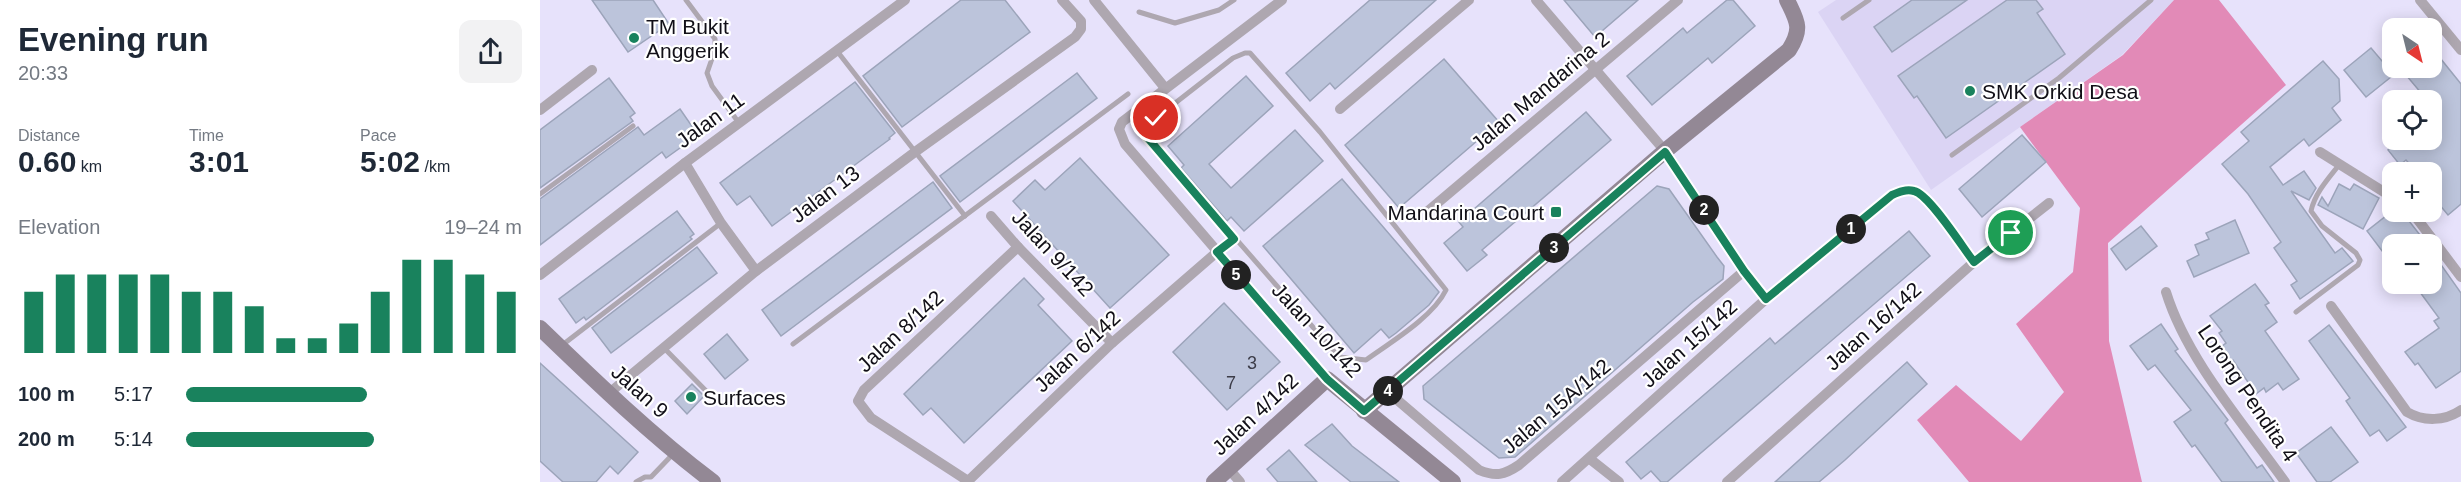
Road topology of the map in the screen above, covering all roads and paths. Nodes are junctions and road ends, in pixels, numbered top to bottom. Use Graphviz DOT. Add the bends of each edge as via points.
graph roads {
  1 [pos="686,0"];
  2 [pos="905,0"];
  3 [pos="1062,0"];
  4 [pos="1094,0"];
  5 [pos="1234,0"];
  6 [pos="1282,0"];
  7 [pos="1469,0"];
  8 [pos="1536,0"];
  9 [pos="1678,0"];
  10 [pos="1787,0"];
  11 [pos="1869,0"];
  12 [pos="2151,0"];
  13 [pos="2420,0"];
  14 [pos="1139,12"];
  15 [pos="1843,18"];
  16 [pos="2461,50"];
  17 [pos="837,51"];
  18 [pos="1596,69"];
  19 [pos="592,70"];
  20 [pos="1165,88"];
  21 [pos="1128,94"];
  22 [pos="1340,109"];
  23 [pos="540,110"];
  24 [pos="739,123"];
  25 [pos="633,126"];
  26 [pos="915,152"];
  27 [pos="1665,152"];
  28 [pos="2320,152"];
  29 [pos="1952,155"];
  30 [pos="685,163"];
  31 [pos="2340,163"];
  32 [pos="2382,190"];
  33 [pos="540,194"];
  34 [pos="2049,203"];
  35 [pos="1428,211"];
  36 [pos="965,216"];
  37 [pos="992,216"];
  38 [pos="2420,222"];
  39 [pos="721,223"];
  40 [pos="1234,239"];
  41 [pos="1018,247"];
  42 [pos="1217,252"];
  43 [pos="1974,262"];
  44 [pos="756,270"];
  45 [pos="1744,271"];
  46 [pos="540,275"];
  47 [pos="2461,277"];
  48 [pos="2166,292"];
  49 [pos="1766,299"];
  50 [pos="2331,306"];
  51 [pos="2296,312"];
  52 [pos="540,328"];
  53 [pos="1113,343"];
  54 [pos="793,344"];
  55 [pos="663,347"];
  56 [pos="560,348"];
  57 [pos="1327,379"];
  58 [pos="1388,392"];
  59 [pos="608,394"];
  60 [pos="715,400"];
  61 [pos="2461,410"];
  62 [pos="1364,411"];
  63 [pos="674,453"];
  64 [pos="1590,459"];
  65 [pos="1228,469"];
  66 [pos="651,477"];
  67 [pos="636,482"];
  68 [pos="657,482"];
  69 [pos="714,482"];
  70 [pos="968,482"];
  71 [pos="1214,482"];
  72 [pos="1240,482"];
  73 [pos="1453,482"];
  74 [pos="1562,482"];
  75 [pos="1619,482"];
  76 [pos="1727,482"];
  77 [pos="2285,482"];
  1 -- 24 [label="lane" via="715,39 707,73"];
  2 -- 17 [label="street, Jalan 11"];
  3 -- 26 [label="street, Jalan 13" via="1081,21 1082,29 1075,37"];
  4 -- 20 [label="street"];
  5 -- 14 [label="lane" via="1219,10 1175,23"];
  6 -- 20 [label="street, Jalan 10/142"];
  7 -- 22 [label="street"];
  8 -- 18 [label="street"];
  9 -- 18 [label="street, Jalan Mandarina 2"];
  10 -- 27 [label="street" via="1798,22 1797,37 1789,50"];
  11 -- 15 [label="lane"];
  12 -- 29 [label="lane" via="2059,78"];
  13 -- 16 [label="street"];
  17 -- 24 [label="street, Jalan 11"];
  17 -- 26 [label="lane"];
  18 -- 27 [label="street"];
  18 -- 35 [label="street, Jalan Mandarina 2"];
  19 -- 23 [label="street"];
  20 -- 42 [label="street, Jalan 10/142" via="1122,122 1120,136"];
  21 -- 36 [label="lane"];
  24 -- 30 [label="street, Jalan 11"];
  25 -- 33 [label="lane"];
  26 -- 36 [label="lane"];
  26 -- 44 [label="street, Jalan 13"];
  27 -- 45 [label="street"];
  27 -- 58 [label="street"];
  28 -- 31 [label="street"];
  30 -- 39 [label="street"];
  30 -- 46 [label="street, Jalan 11"];
  31 -- 32 [label="street"];
  31 -- 51 [label="lane" via="2319,190 2311,211 2360,260"];
  34 -- 43 [label="street, Jalan 16/142"];
  36 -- 54 [label="lane"];
  37 -- 41 [label="street, Jalan 9/142"];
  38 -- 47 [label="street"];
  39 -- 44 [label="street"];
  39 -- 56 [label="lane"];
  40 -- 40 [label="lane" via="1147,137 1148,126 1156,118 1233,58 1250,53 1320,132 1446,290 1431,310 1366,360 1339,357"];
  40 -- 42 [label="lane"];
  41 -- 53 [label="street, Jalan 9/142"];
  41 -- 70 [label="street, Jalan 8/142" via="864,390 858,401 871,418"];
  42 -- 53 [label="street, Jalan 6/142"];
  42 -- 57 [label="street, Jalan 10/142"];
  43 -- 49 [label="street, Jalan 15/142" via="1927,199 1917,191 1906,190 1892,195"];
  43 -- 76 [label="street, Jalan 16/142"];
  44 -- 55 [label="street, Jalan 13"];
  45 -- 49 [label="street"];
  45 -- 58 [label="street, Jalan 15A/142" via="1506,474 1479,470"];
  48 -- 77 [label="street, Lorong Pendita 4" via="2199,363"];
  49 -- 64 [label="street, Jalan 15/142"];
  50 -- 61 [label="street" via="2407,412 2428,419"];
  52 -- 56 [label="street, Jalan 9"];
  53 -- 70 [label="street, Jalan 6/142"];
  55 -- 59 [label="street, Jalan 13"];
  55 -- 60 [label="lane"];
  56 -- 59 [label="street, Jalan 9"];
  57 -- 62 [label="street, Jalan 10/142"];
  57 -- 65 [label="street, Jalan 4/142"];
  58 -- 62 [label="street"];
  59 -- 63 [label="street, Jalan 9"];
  62 -- 73 [label="street, Jalan 10/142"];
  63 -- 66 [label="lane"];
  63 -- 69 [label="street, Jalan 9"];
  64 -- 74 [label="street, Jalan 15/142"];
  64 -- 75 [label="street"];
  65 -- 71 [label="street, Jalan 4/142"];
  65 -- 72 [label="street"];
  66 -- 67 [label="lane"];
  66 -- 68 [label="lane"];
}
